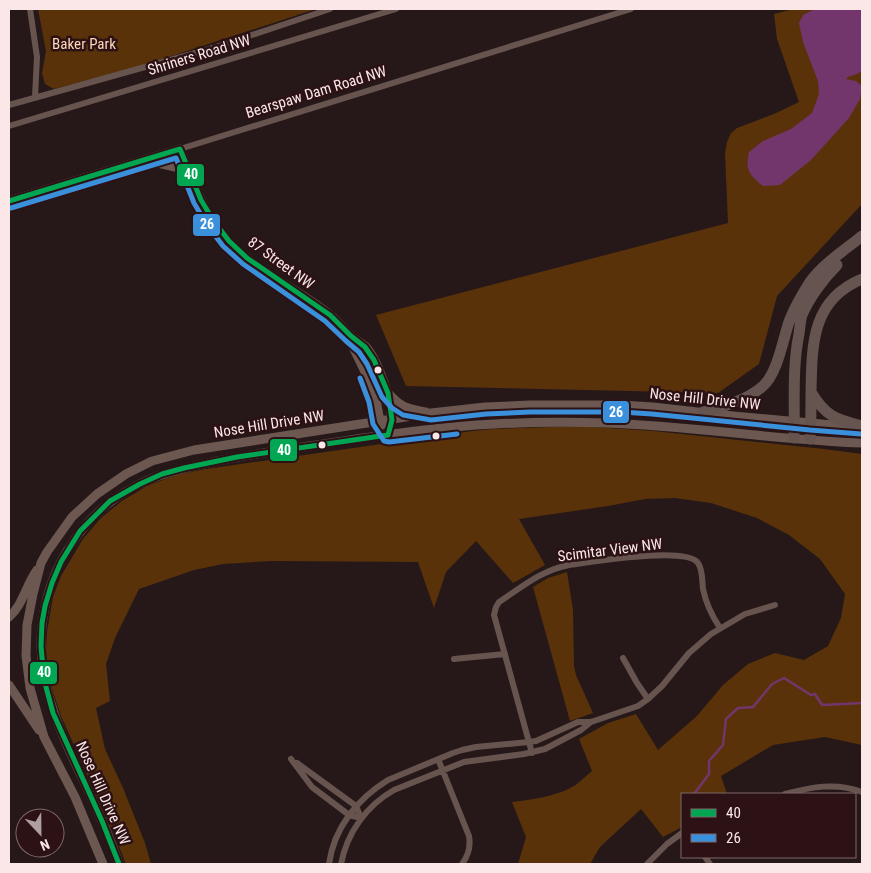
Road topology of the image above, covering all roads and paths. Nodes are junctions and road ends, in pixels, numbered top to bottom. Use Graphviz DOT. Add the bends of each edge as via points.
graph roads {
  1 [pos="30,9"];
  2 [pos="330,9"];
  3 [pos="396,9"];
  4 [pos="631,9"];
  5 [pos="35,97"];
  6 [pos="9,105"];
  7 [pos="9,126"];
  8 [pos="180,149"];
  9 [pos="143,160"];
  10 [pos="188,170"];
  11 [pos="9,201"];
  12 [pos="862,237"];
  13 [pos="862,279"];
  14 [pos="351,336"];
  15 [pos="811,392"];
  16 [pos="388,393"];
  17 [pos="703,412"];
  18 [pos="431,413"];
  19 [pos="392,420"];
  20 [pos="380,421"];
  21 [pos="794,421"];
  22 [pos="810,423"];
  23 [pos="862,426"];
  24 [pos="388,434"];
  25 [pos="794,438"];
  26 [pos="810,439"];
  27 [pos="862,443"];
  28 [pos="41,564"];
  29 [pos="774,605"];
  30 [pos="9,616"];
  31 [pos="720,628"];
  32 [pos="505,654"];
  33 [pos="623,658"];
  34 [pos="454,659"];
  35 [pos="9,685"];
  36 [pos="648,699"];
  37 [pos="590,722"];
  38 [pos="44,737"];
  39 [pos="529,742"];
  40 [pos="532,753"];
  41 [pos="438,759"];
  42 [pos="442,770"];
  43 [pos="862,792"];
  44 [pos="789,793"];
  45 [pos="356,806"];
  46 [pos="349,815"];
  47 [pos="361,818"];
  48 [pos="681,835"];
  49 [pos="104,864"];
  50 [pos="119,864"];
  51 [pos="329,864"];
  52 [pos="341,864"];
  53 [pos="462,864"];
  54 [pos="647,864"];
  1 -- 5 [label="street" via="37,57"];
  2 -- 5 [label="street" via="205,50"];
  3 -- 7 [label="street, Shriners Road NW"];
  4 -- 8 [label="street, Bearspaw Dam Road NW"];
  5 -- 6 [label="street"];
  8 -- 9 [label="main road, Bearspaw Dam Road NW"];
  8 -- 10 [label="main road, 87 Street NW"];
  9 -- 10 [label="main road"];
  9 -- 11 [label="main road, Bearspaw Dam Road NW"];
  10 -- 14 [label="main road, 87 Street NW" via="212,220 229,241 247,258 330,315"];
  12 -- 17 [label="highway" via="811,281 791,318 780,354 765,385 734,403"];
  12 -- 21 [label="highway" via="829,273 802,316 795,365"];
  13 -- 15 [label="highway" via="836,294 822,314 812,352"];
  14 -- 16 [label="main road, 87 Street NW" via="374,360"];
  14 -- 20 [label="main road, 87 Street NW" via="370,382"];
  15 -- 22 [label="highway"];
  15 -- 23 [label="highway" via="826,412"];
  16 -- 18 [label="main road" via="406,408"];
  16 -- 19 [label="main road, 87 Street NW"];
  17 -- 18 [label="main road, Nose Hill Drive NW" via="645,406 570,404"];
  17 -- 21 [label="main road, Nose Hill Drive NW"];
  18 -- 19 [label="main road, Nose Hill Drive NW"];
  19 -- 20 [label="main road, Nose Hill Drive NW"];
  19 -- 24 [label="main road, 87 Street NW"];
  20 -- 24 [label="main road, 87 Street NW"];
  20 -- 28 [label="main road, Nose Hill Drive NW" via="210,447 152,461 126,474 90,500 72,517"];
  21 -- 22 [label="main road, Nose Hill Drive NW"];
  21 -- 25 [label="highway"];
  22 -- 23 [label="main road, Nose Hill Drive NW"];
  22 -- 26 [label="highway"];
  24 -- 25 [label="main road, Nose Hill Drive NW" via="546,422 666,426"];
  24 -- 50 [label="main road, Nose Hill Drive NW" via="236,457 162,474 110,501 80,531 61,562 45,606 41,646 43,668 54,713"];
  25 -- 26 [label="main road, Nose Hill Drive NW"];
  26 -- 27 [label="main road, Nose Hill Drive NW"];
  28 -- 30 [label="main road" via="30,579 18,608"];
  28 -- 38 [label="main road, Nose Hill Drive NW" via="27,625 26,656 30,688"];
  29 -- 31 [label="street" via="745,614"];
  31 -- 32 [label="street, Scimitar View NW" via="708,607 702,569 691,557 654,555 569,565 538,576 498,604 494,615"];
  31 -- 36 [label="street" via="689,653"];
  32 -- 34 [label="street"];
  32 -- 39 [label="street, Scimitar View NW"];
  33 -- 36 [label="street"];
  35 -- 38 [label="main road"];
  36 -- 37 [label="street"];
  37 -- 39 [label="street" via="578,722"];
  37 -- 40 [label="street" via="567,738"];
  38 -- 49 [label="main road, Nose Hill Drive NW"];
  39 -- 40 [label="street, Scimitar View NW"];
  39 -- 41 [label="street" via="469,748"];
  40 -- 42 [label="street" via="464,762"];
  41 -- 42 [label="street"];
  41 -- 45 [label="street" via="388,780"];
  42 -- 47 [label="street" via="386,795"];
  42 -- 53 [label="street" via="470,842 470,850"];
  43 -- 44 [label="street" via="830,786"];
  45 -- 46 [label="street"];
  45 -- 46 [label="street" via="291,759 312,787"];
  45 -- 47 [label="street"];
  46 -- 47 [label="street"];
  46 -- 51 [label="street" via="338,834"];
  47 -- 52 [label="street" via="346,844"];
  48 -- 54 [label="street"];
}
